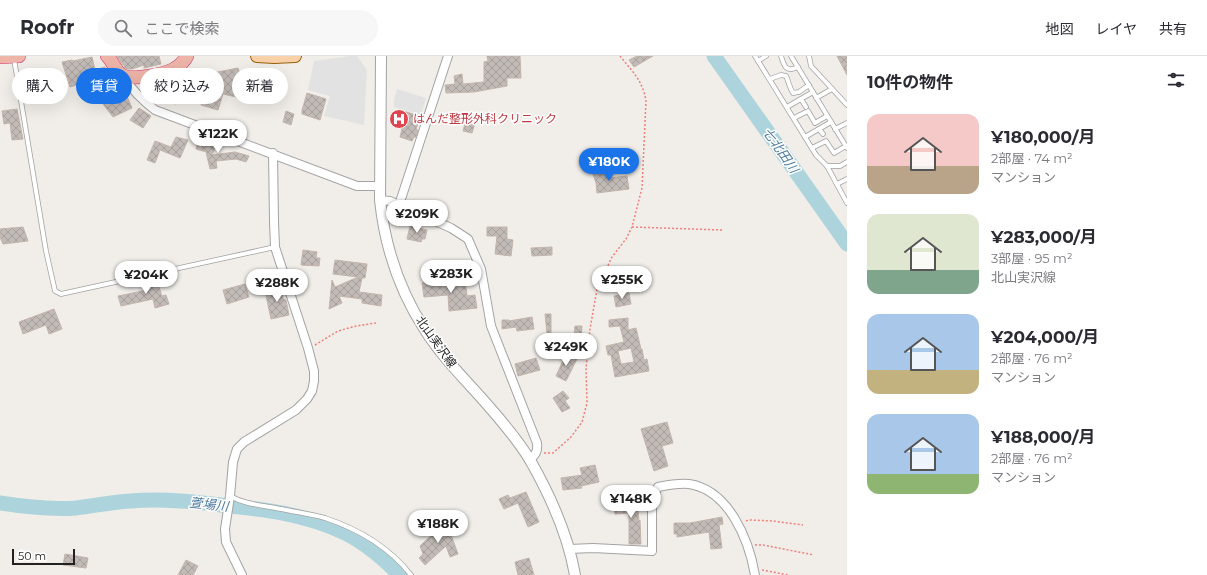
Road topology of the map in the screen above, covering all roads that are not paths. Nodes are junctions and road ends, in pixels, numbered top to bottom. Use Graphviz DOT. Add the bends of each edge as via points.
graph roads {
  1 [pos="14,56"];
  2 [pos="19,56"];
  3 [pos="187,56"];
  4 [pos="257,56"];
  5 [pos="295,56"];
  6 [pos="381,56"];
  7 [pos="448,56"];
  8 [pos="755,56"];
  9 [pos="766,56"];
  10 [pos="781,56"];
  11 [pos="791,56"];
  12 [pos="805,56"];
  13 [pos="809,56"];
  14 [pos="0,57"];
  15 [pos="108,57"];
  16 [pos="758,61"];
  17 [pos="811,66"];
  18 [pos="116,68"];
  19 [pos="798,68"];
  20 [pos="132,77"];
  21 [pos="770,79"];
  22 [pos="809,85"];
  23 [pos="132,88"];
  24 [pos="832,89"];
  25 [pos="813,92"];
  26 [pos="801,98"];
  27 [pos="816,98"];
  28 [pos="847,105"];
  29 [pos="806,106"];
  30 [pos="787,107"];
  31 [pos="827,116"];
  32 [pos="794,118"];
  33 [pos="831,122"];
  34 [pos="847,123"];
  35 [pos="819,129"];
  36 [pos="835,129"];
  37 [pos="823,134"];
  38 [pos="805,136"];
  39 [pos="847,147"];
  40 [pos="812,148"];
  41 [pos="273,153"];
  42 [pos="846,164"];
  43 [pos="827,166"];
  44 [pos="847,179"];
  45 [pos="837,184"];
  46 [pos="380,186"];
  47 [pos="380,200"];
  48 [pos="847,203"];
  49 [pos="400,205"];
  50 [pos="275,247"];
  51 [pos="533,456"];
  52 [pos="230,499"];
  53 [pos="569,549"];
  54 [pos="754,572"];
  55 [pos="242,575"];
  56 [pos="411,575"];
  57 [pos="575,575"];
  1 -- 2 [label="highway"];
  1 -- 14 [label="highway"];
  1 -- 50 [label="lane" via="55,291 62,294"];
  3 -- 20 [label="highway" via="179,66 166,72"];
  4 -- 5 [label="main road"];
  6 -- 46 [label="street, 北山実沢線"];
  7 -- 49 [label="street"];
  8 -- 16 [label="lane"];
  9 -- 16 [label="lane"];
  10 -- 19 [label="lane" via="785,67 793,70"];
  11 -- 19 [label="lane"];
  12 -- 17 [label="lane"];
  13 -- 17 [label="lane"];
  15 -- 18 [label="highway"];
  16 -- 21 [label="lane"];
  17 -- 24 [label="lane"];
  19 -- 22 [label="lane"];
  21 -- 22 [label="lane" via="786,76 793,93"];
  21 -- 30 [label="lane"];
  22 -- 25 [label="lane"];
  23 -- 41 [label="street" via="155,110"];
  24 -- 27 [label="lane"];
  24 -- 28 [label="lane"];
  25 -- 26 [label="lane"];
  25 -- 27 [label="lane"];
  26 -- 29 [label="lane"];
  26 -- 30 [label="lane"];
  27 -- 31 [label="lane"];
  30 -- 32 [label="lane"];
  31 -- 32 [label="lane" via="815,123 808,111"];
  31 -- 33 [label="lane"];
  32 -- 38 [label="lane"];
  33 -- 35 [label="lane"];
  33 -- 36 [label="lane"];
  34 -- 36 [label="lane"];
  35 -- 37 [label="lane"];
  35 -- 38 [label="lane"];
  36 -- 39 [label="lane"];
  38 -- 40 [label="lane"];
  39 -- 40 [label="lane" via="834,153 826,141"];
  40 -- 43 [label="lane"];
  41 -- 46 [label="street" via="357,186"];
  41 -- 50 [label="street"];
  42 -- 43 [label="lane"];
  43 -- 45 [label="lane"];
  44 -- 45 [label="lane"];
  45 -- 48 [label="lane"];
  46 -- 47 [label="street, 北山実沢線"];
  47 -- 49 [label="street"];
  47 -- 51 [label="street, 北山実沢線" via="391,260 412,308 447,360 491,408 516,441"];
  49 -- 51 [label="street" via="451,228 468,240 481,269 491,326 537,443 538,448"];
  50 -- 52 [label="street" via="308,348 314,380 312,391 296,410 237,449 233,462"];
  51 -- 53 [label="street, 北山実沢線"];
  52 -- 55 [label="street" via="225,529 226,542"];
  52 -- 56 [label="lane" via="312,515 344,525 378,544"];
  53 -- 54 [label="street" via="652,551 652,498 658,487 689,484 705,490 721,501 739,524"];
  53 -- 57 [label="street, 北山実沢線"];
}
